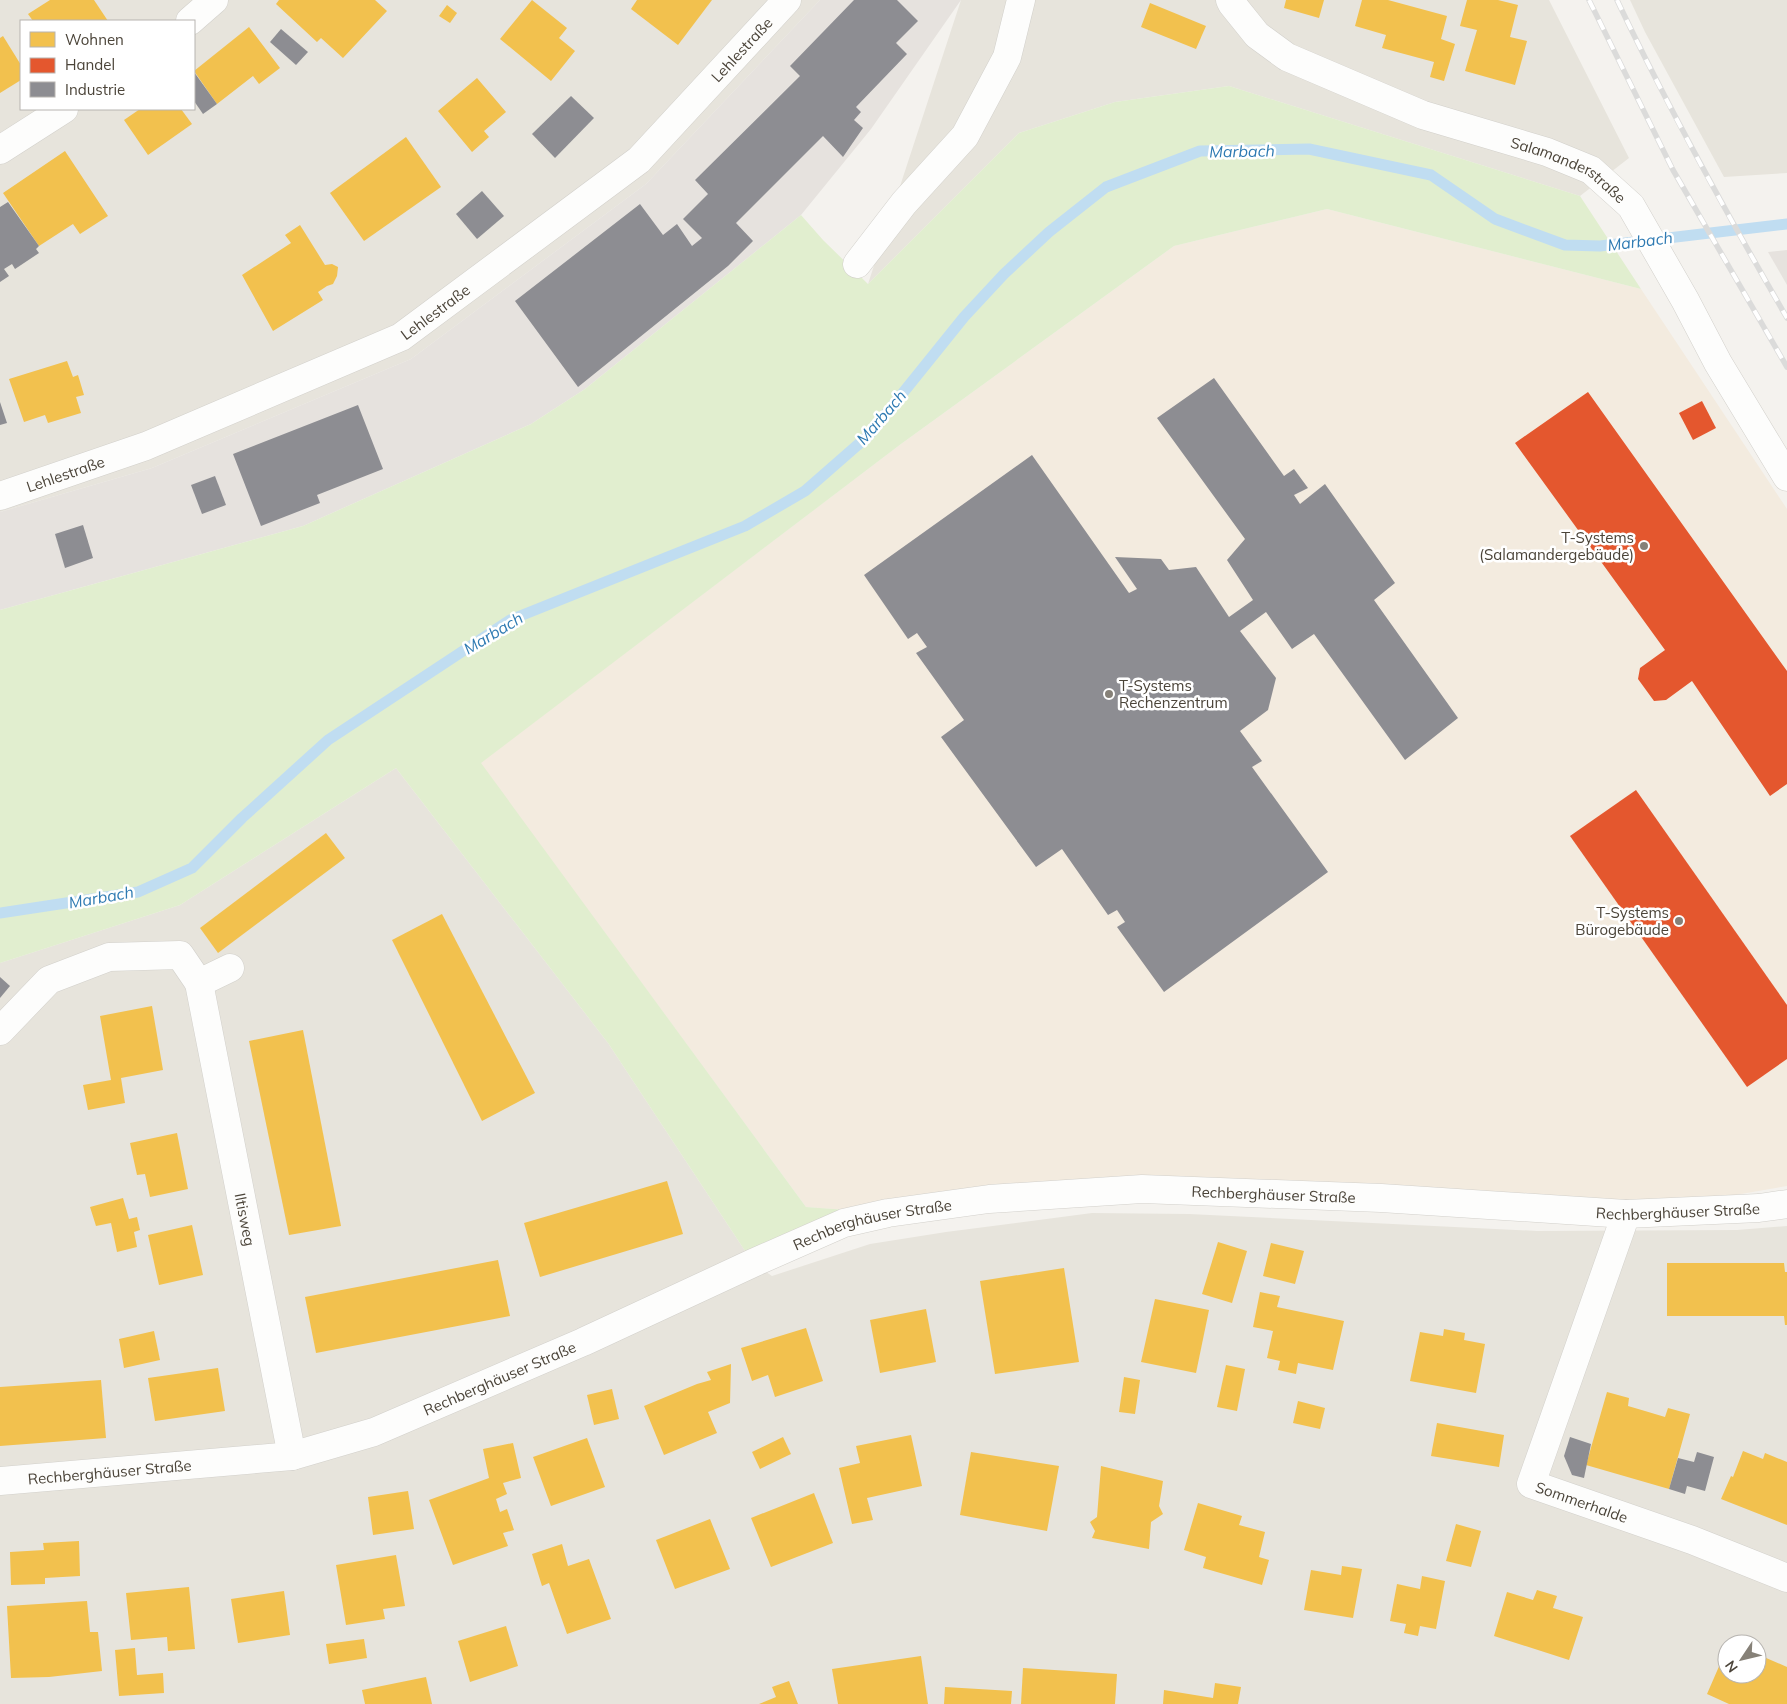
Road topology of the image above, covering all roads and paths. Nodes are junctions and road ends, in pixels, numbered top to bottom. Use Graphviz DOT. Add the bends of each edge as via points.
graph roads {
  1 [pos="214,0"];
  2 [pos="787,0"];
  3 [pos="1021,0"];
  4 [pos="1230,0"];
  5 [pos="191,20"];
  6 [pos="62,110"];
  7 [pos="0,150"];
  8 [pos="857,264"];
  9 [pos="1787,477"];
  10 [pos="0,496"];
  11 [pos="230,968"];
  12 [pos="199,983"];
  13 [pos="0,1031"];
  14 [pos="1787,1204"];
  15 [pos="1626,1214"];
  16 [pos="292,1456"];
  17 [pos="0,1481"];
  18 [pos="1787,1578"];
  1 -- 5 [label="street"];
  2 -- 10 [label="street, Lehlestraße" via="639,160 402,337 146,446"];
  3 -- 8 [label="street" via="1007,57 964,136 904,203"];
  4 -- 9 [label="street, Salamanderstraße" via="1257,36 1287,57 1423,116 1546,152 1591,170 1631,206 1718,363"];
  6 -- 7 [label="street"];
  11 -- 12 [label="street"];
  12 -- 13 [label="street, Iltisweg" via="180,955 109,957 48,980"];
  12 -- 16 [label="street, Iltisweg"];
  14 -- 15 [label="street, Rechberghäuser Straße"];
  15 -- 16 [label="street, Rechberghäuser Straße" via="1381,1198 1142,1189 989,1200 888,1213 844,1223 583,1342 374,1432"];
  15 -- 18 [label="street, Sommerhalde" via="1532,1484 1692,1540"];
  16 -- 17 [label="street, Rechberghäuser Straße"];
}
